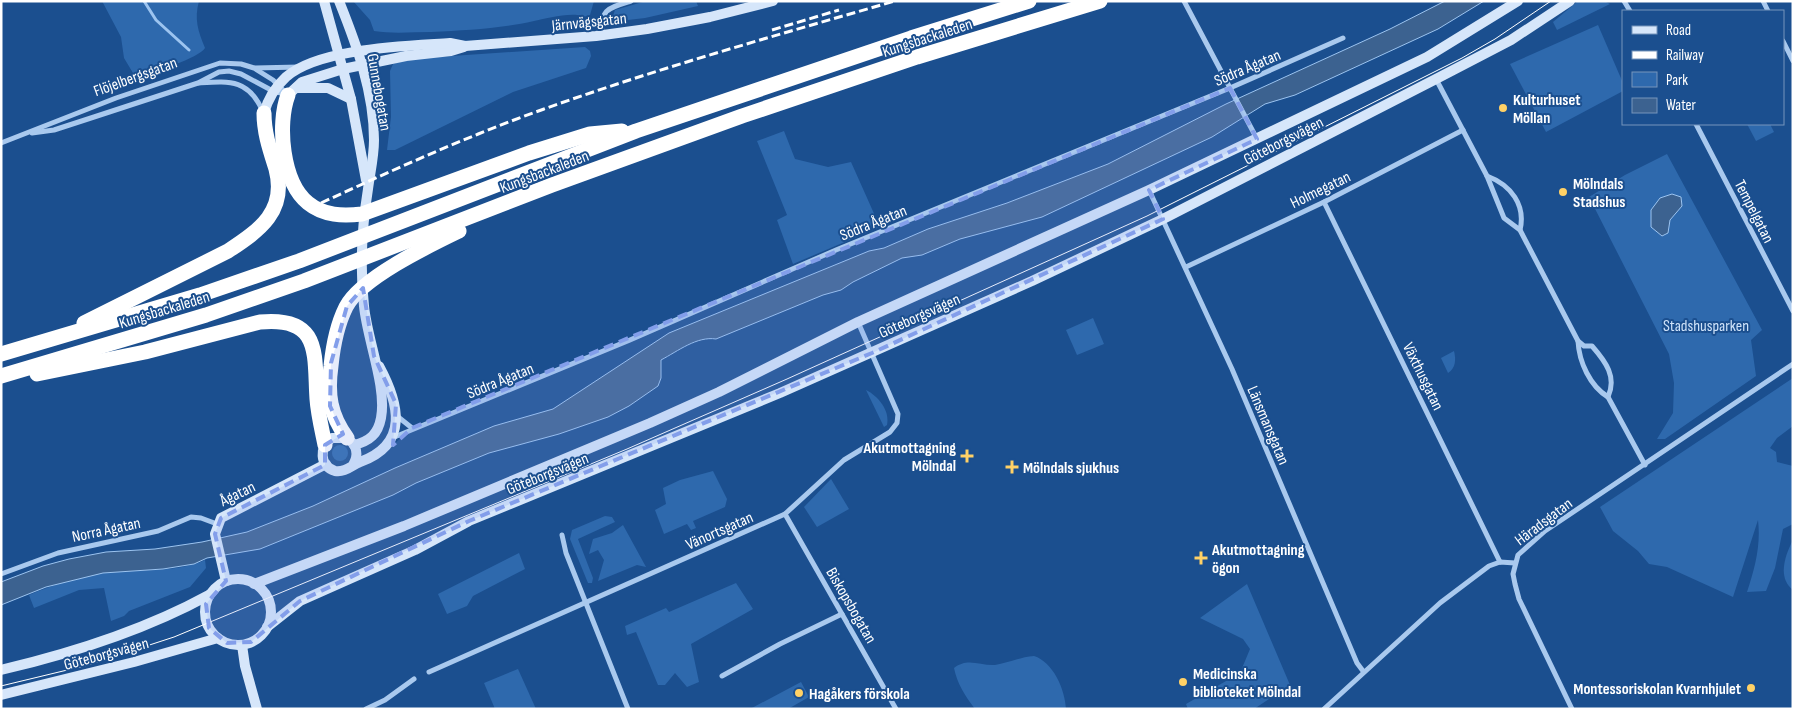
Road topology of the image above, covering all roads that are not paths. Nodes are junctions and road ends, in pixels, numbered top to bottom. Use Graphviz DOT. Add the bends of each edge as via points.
graph roads {
  1 [pos="324,1"];
  2 [pos="339,1"];
  3 [pos="631,1"];
  4 [pos="773,1"];
  5 [pos="1029,1"];
  6 [pos="1100,1"];
  7 [pos="1184,1"];
  8 [pos="1518,1"];
  9 [pos="1570,1"];
  10 [pos="602,35"];
  11 [pos="1342,38"];
  12 [pos="1784,43"];
  13 [pos="465,46"];
  14 [pos="358,52"];
  15 [pos="339,56"];
  16 [pos="1793,61"];
  17 [pos="362,64"];
  18 [pos="301,67"];
  19 [pos="254,68"];
  20 [pos="343,69"];
  21 [pos="1436,79"];
  22 [pos="198,83"];
  23 [pos="1230,88"];
  24 [pos="284,90"];
  25 [pos="351,99"];
  26 [pos="264,113"];
  27 [pos="1697,125"];
  28 [pos="1463,130"];
  29 [pos="636,131"];
  30 [pos="29,133"];
  31 [pos="1257,139"];
  32 [pos="1,143"];
  33 [pos="1488,176"];
  34 [pos="552,185"];
  35 [pos="367,190"];
  36 [pos="1149,190"];
  37 [pos="1324,202"];
  38 [pos="1163,219"];
  39 [pos="1520,230"];
  40 [pos="1186,267"];
  41 [pos="1793,311"];
  42 [pos="858,322"];
  43 [pos="55,338"];
  44 [pos="1578,341"];
  45 [pos="872,353"];
  46 [pos="1,354"];
  47 [pos="1793,364"];
  48 [pos="380,376"];
  49 [pos="1,378"];
  50 [pos="1608,397"];
  51 [pos="397,416"];
  52 [pos="412,428"];
  53 [pos="391,438"];
  54 [pos="351,442"];
  55 [pos="325,445"];
  56 [pos="326,464"];
  57 [pos="353,465"];
  58 [pos="1645,465"];
  59 [pos="785,514"];
  60 [pos="216,529"];
  61 [pos="562,535"];
  62 [pos="1500,562"];
  63 [pos="1515,563"];
  64 [pos="1,574"];
  65 [pos="226,581"];
  66 [pos="254,584"];
  67 [pos="210,595"];
  68 [pos="586,602"];
  69 [pos="842,614"];
  70 [pos="267,627"];
  71 [pos="218,638"];
  72 [pos="242,645"];
  73 [pos="1,670"];
  74 [pos="1363,671"];
  75 [pos="429,672"];
  76 [pos="722,676"];
  77 [pos="414,680"];
  78 [pos="1,694"];
  79 [pos="1327,708"];
  80 [pos="257,709"];
  81 [pos="366,709"];
  82 [pos="628,709"];
  83 [pos="896,709"];
  84 [pos="1572,709"];
  1 -- 15 [label="main road, Gunnebogatan"];
  2 -- 14 [label="main road, Gunnebogatan"];
  3 -- 10 [label="street" via="605,12 601,22"];
  4 -- 10 [label="main road, Järnvägsgatan" via="710,17"];
  5 -- 29 [label="highway, Kungsbackaleden"];
  6 -- 34 [label="highway, Kungsbackaleden" via="860,76"];
  7 -- 23 [label="street"];
  8 -- 31 [label="main road, Göteborgsvägen" via="1427,58"];
  9 -- 21 [label="main road, Göteborgsvägen" via="1511,40"];
  10 -- 13 [label="main road, Järnvägsgatan"];
  11 -- 23 [label="street, Södra Ågatan"];
  12 -- 16 [label="street"];
  13 -- 14 [label="main road, Järnvägsgatan" via="450,43"];
  13 -- 17 [label="main road, Järnvägsgatan" via="451,51"];
  14 -- 15 [label="main road, Flöjelbergsgatan"];
  14 -- 17 [label="main road, Gunnebogatan"];
  15 -- 18 [label="main road, Flöjelbergsgatan"];
  15 -- 20 [label="main road, Gunnebogatan"];
  17 -- 20 [label="main road"];
  17 -- 35 [label="main road, Gunnebogatan" via="374,140"];
  18 -- 19 [label="street, Flöjelbergsgatan"];
  18 -- 24 [label="main road, Flöjelbergsgatan"];
  19 -- 24 [label="street, Flöjelbergsgatan"];
  19 -- 30 [label="street, Flöjelbergsgatan" via="231,63 213,65 116,98"];
  20 -- 24 [label="main road"];
  20 -- 25 [label="main road, Gunnebogatan"];
  21 -- 28 [label="street"];
  21 -- 38 [label="main road, Göteborgsvägen"];
  22 -- 24 [label="street, Flöjelbergsgatan" via="219,72 229,71"];
  22 -- 26 [label="street, Flöjelbergsgatan" via="241,85 254,94"];
  22 -- 30 [label="street, Flöjelbergsgatan" via="54,130"];
  23 -- 31 [label="street"];
  23 -- 52 [label="street, Södra Ågatan"];
  24 -- 25 [label="main road, Flöjelbergsgatan" via="328,88"];
  24 -- 26 [label="main road, Flöjelbergsgatan"];
  24 -- 29 [label="highway" via="285,156 292,180 308,203 340,216 362,214 590,134"];
  25 -- 35 [label="main road, Gunnebogatan"];
  26 -- 43 [label="highway" via="265,135 279,184 278,197 267,220 244,241 228,250"];
  27 -- 41 [label="street, Tempelgatan"];
  28 -- 33 [label="street"];
  28 -- 37 [label="street, Holmegatan"];
  29 -- 43 [label="highway, Kungsbackaleden" via="290,264 200,296"];
  30 -- 32 [label="street, Flöjelbergsgatan"];
  31 -- 36 [label="main road, Göteborgsvägen"];
  33 -- 39 [label="street" via="1504,218"];
  33 -- 39 [label="street" via="1508,187 1523,217"];
  34 -- 49 [label="highway, Kungsbackaleden" via="295,284"];
  34 -- 54 [label="highway" via="446,237 375,279 355,295 339,324 329,381 333,415"];
  35 -- 48 [label="main road, Gunnebogatan" via="362,277 364,305"];
  36 -- 38 [label="street, Länsmansgatan"];
  36 -- 42 [label="main road, Göteborgsvägen"];
  37 -- 40 [label="street, Holmegatan"];
  37 -- 62 [label="street, Växthusgatan"];
  38 -- 40 [label="street, Länsmansgatan"];
  38 -- 45 [label="main road, Göteborgsvägen"];
  39 -- 44 [label="street"];
  40 -- 74 [label="street, Länsmansgatan" via="1356,662"];
  42 -- 45 [label="street, Vänortsgatan"];
  42 -- 66 [label="main road, Göteborgsvägen" via="650,423 404,526"];
  43 -- 46 [label="highway, Kungsbackaleden"];
  44 -- 50 [label="street" via="1592,383"];
  44 -- 50 [label="street" via="1584,346 1592,346 1610,372 1613,381"];
  45 -- 59 [label="street, Vänortsgatan" via="898,414 897,423 890,432 844,460"];
  45 -- 70 [label="main road, Göteborgsvägen" via="469,521 415,550 300,601"];
  47 -- 58 [label="street, Häradsgatan"];
  48 -- 51 [label="main road" via="396,404"];
  48 -- 54 [label="main road, Gunnebogatan" via="379,427 370,439"];
  49 -- 55 [label="highway" via="101,362 260,322 288,323 306,334 315,351 317,400"];
  50 -- 58 [label="street"];
  51 -- 52 [label="street"];
  51 -- 53 [label="main road"];
  52 -- 53 [label="street, Södra Ågatan"];
  53 -- 57 [label="main road" via="377,453"];
  54 -- 55 [label="main road" via="335,437"];
  54 -- 57 [label="main road" via="357,455"];
  55 -- 56 [label="main road" via="322,455"];
  56 -- 57 [label="main road" via="338,471"];
  56 -- 60 [label="main road, Ågatan" via="224,515"];
  58 -- 63 [label="street, Häradsgatan" via="1531,542 1522,549"];
  59 -- 68 [label="street, Vänortsgatan"];
  59 -- 69 [label="street, Biskopsbogatan"];
  60 -- 64 [label="street, Norra Ågatan" via="201,518 192,517 158,531 58,553"];
  60 -- 65 [label="main road"];
  61 -- 68 [label="street"];
  62 -- 63 [label="street, Häradsgatan"];
  62 -- 74 [label="street" via="1489,566 1440,603"];
  63 -- 84 [label="street" via="1513,574 1519,599"];
  65 -- 66 [label="main road, Göteborgsvägen" via="239,579"];
  65 -- 67 [label="main road, Göteborgsvägen"];
  66 -- 70 [label="main road" via="265,593 270,604"];
  67 -- 71 [label="main road" via="205,618"];
  67 -- 73 [label="main road, Göteborgsvägen" via="180,611 96,644"];
  68 -- 75 [label="street, Vänortsgatan"];
  68 -- 82 [label="street"];
  69 -- 76 [label="street"];
  69 -- 83 [label="street, Biskopsbogatan"];
  70 -- 72 [label="main road, Göteborgsvägen" via="259,637"];
  71 -- 72 [label="main road"];
  71 -- 78 [label="main road, Göteborgsvägen"];
  72 -- 80 [label="main road"];
  74 -- 79 [label="street"];
  77 -- 81 [label="street"];
}
